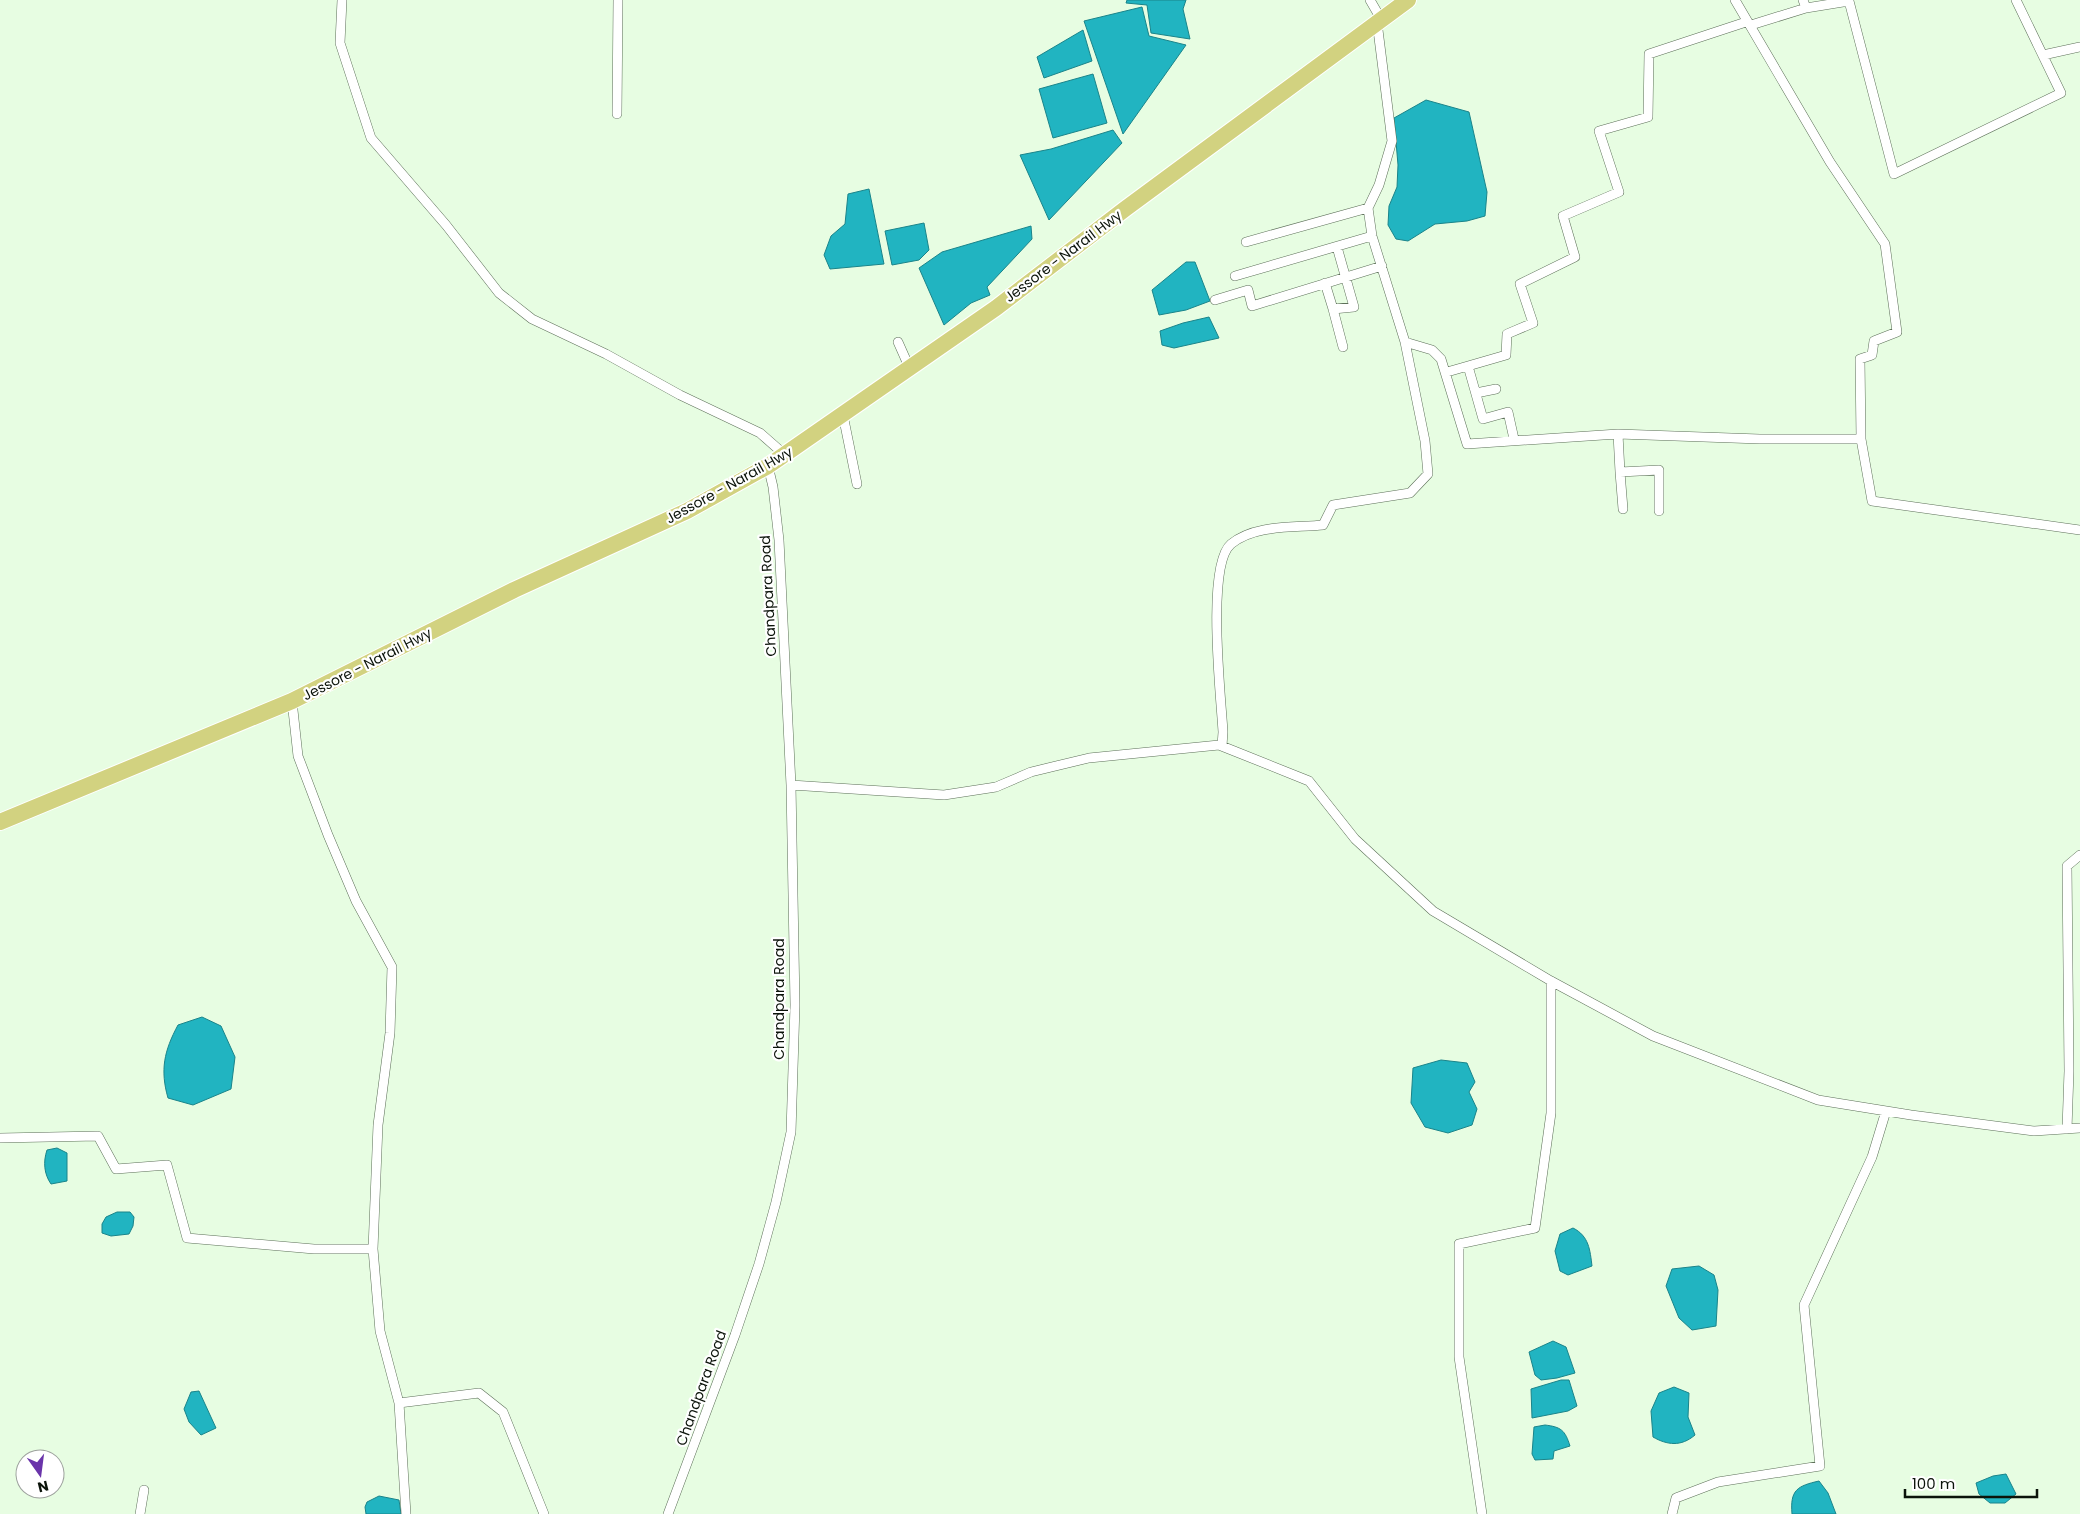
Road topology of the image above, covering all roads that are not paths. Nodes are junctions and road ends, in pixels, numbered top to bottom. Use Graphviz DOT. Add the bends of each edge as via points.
graph roads {
  1 [pos="342,0"];
  2 [pos="618,0"];
  3 [pos="1370,0"];
  4 [pos="1408,0"];
  5 [pos="1735,0"];
  6 [pos="1850,0"];
  7 [pos="2016,0"];
  8 [pos="1804,4"];
  9 [pos="1379,21"];
  10 [pos="1749,23"];
  11 [pos="2080,47"];
  12 [pos="2043,55"];
  13 [pos="617,114"];
  14 [pos="1368,208"];
  15 [pos="1372,236"];
  16 [pos="1246,242"];
  17 [pos="1337,247"];
  18 [pos="1382,266"];
  19 [pos="1235,276"];
  20 [pos="1346,277"];
  21 [pos="1326,283"];
  22 [pos="1215,300"];
  23 [pos="1333,309"];
  24 [pos="898,342"];
  25 [pos="1405,342"];
  26 [pos="1343,347"];
  27 [pos="1468,366"];
  28 [pos="910,369"];
  29 [pos="1446,372"];
  30 [pos="1496,390"];
  31 [pos="1476,393"];
  32 [pos="843,415"];
  33 [pos="1618,434"];
  34 [pos="1514,439"];
  35 [pos="1861,439"];
  36 [pos="785,455"];
  37 [pos="768,466"];
  38 [pos="1620,472"];
  39 [pos="857,484"];
  40 [pos="1623,509"];
  41 [pos="1659,511"];
  42 [pos="2080,530"];
  43 [pos="292,701"];
  44 [pos="1222,746"];
  45 [pos="791,785"];
  46 [pos="0,822"];
  47 [pos="2080,855"];
  48 [pos="1551,981"];
  49 [pos="1886,1111"];
  50 [pos="2080,1128"];
  51 [pos="2066,1129"];
  52 [pos="0,1138"];
  53 [pos="373,1249"];
  54 [pos="398,1403"];
  55 [pos="144,1490"];
  56 [pos="140,1514"];
  57 [pos="406,1514"];
  58 [pos="544,1514"];
  59 [pos="668,1514"];
  60 [pos="1482,1514"];
  61 [pos="1672,1514"];
  1 -- 36 [label="street" via="340,43 371,138 499,293 532,319 760,433"];
  2 -- 13 [label="street"];
  3 -- 9 [label="street"];
  4 -- 9 [label="highway, Jessore - Narail Hwy"];
  5 -- 10 [label="street"];
  6 -- 8 [label="street"];
  6 -- 12 [label="street" via="1894,174 2061,93"];
  7 -- 12 [label="street"];
  8 -- 10 [label="street"];
  9 -- 14 [label="street" via="1392,141 1379,185"];
  9 -- 28 [label="highway, Jessore - Narail Hwy"];
  10 -- 27 [label="street" via="1649,54 1648,117 1599,131 1619,192 1564,216 1575,257 1520,284 1533,324 1507,334 1506,354"];
  10 -- 35 [label="street" via="1830,162 1885,244 1897,332 1874,341 1872,354 1860,359"];
  11 -- 12 [label="street"];
  14 -- 15 [label="street"];
  14 -- 16 [label="street"];
  15 -- 17 [label="street"];
  15 -- 18 [label="street"];
  17 -- 19 [label="street"];
  17 -- 20 [label="street"];
  18 -- 20 [label="street"];
  18 -- 25 [label="street"];
  20 -- 21 [label="street"];
  20 -- 23 [label="street" via="1354,307"];
  21 -- 22 [label="street" via="1252,306 1248,290"];
  21 -- 23 [label="street"];
  23 -- 26 [label="street"];
  24 -- 28 [label="street"];
  25 -- 33 [label="street" via="1432,350 1441,359 1467,444"];
  25 -- 44 [label="street" via="1425,441 1428,474 1410,493 1333,505 1323,525 1255,532 1230,544 1220,561 1217,624"];
  27 -- 29 [label="street"];
  27 -- 31 [label="street"];
  28 -- 32 [label="highway, Jessore - Narail Hwy"];
  30 -- 31 [label="street"];
  31 -- 34 [label="street" via="1483,418 1508,412"];
  32 -- 36 [label="highway, Jessore - Narail Hwy"];
  32 -- 39 [label="street"];
  33 -- 35 [label="street"];
  33 -- 38 [label="street"];
  35 -- 42 [label="street" via="1872,501"];
  36 -- 37 [label="highway, Jessore - Narail Hwy"];
  37 -- 43 [label="highway, Jessore - Narail Hwy" via="687,511 514,590"];
  37 -- 45 [label="street, Chandpara Road" via="779,540"];
  38 -- 40 [label="street"];
  38 -- 41 [label="street" via="1659,470"];
  43 -- 46 [label="highway, Jessore - Narail Hwy"];
  43 -- 53 [label="street" via="298,756 356,901 392,967 390,1033 378,1125"];
  44 -- 45 [label="street" via="1089,758 1031,772 996,787 957,794"];
  44 -- 48 [label="street" via="1308,781 1355,839 1433,911"];
  45 -- 59 [label="street, Chandpara Road" via="794,1005 791,1132 760,1264"];
  47 -- 51 [label="street" via="2066,866 2069,1071"];
  48 -- 49 [label="street" via="1653,1036 1818,1100"];
  48 -- 60 [label="street" via="1551,1113 1535,1228 1459,1244 1459,1357"];
  49 -- 51 [label="street" via="2034,1131"];
  49 -- 61 [label="street" via="1872,1157 1804,1305 1820,1466 1718,1482 1676,1498"];
  50 -- 51 [label="street"];
  52 -- 53 [label="street" via="98,1136 116,1169 167,1166 187,1238 314,1249"];
  53 -- 54 [label="street" via="380,1331"];
  54 -- 57 [label="street"];
  54 -- 58 [label="street" via="479,1393 491,1402 503,1412"];
  55 -- 56 [label="street"];
}
